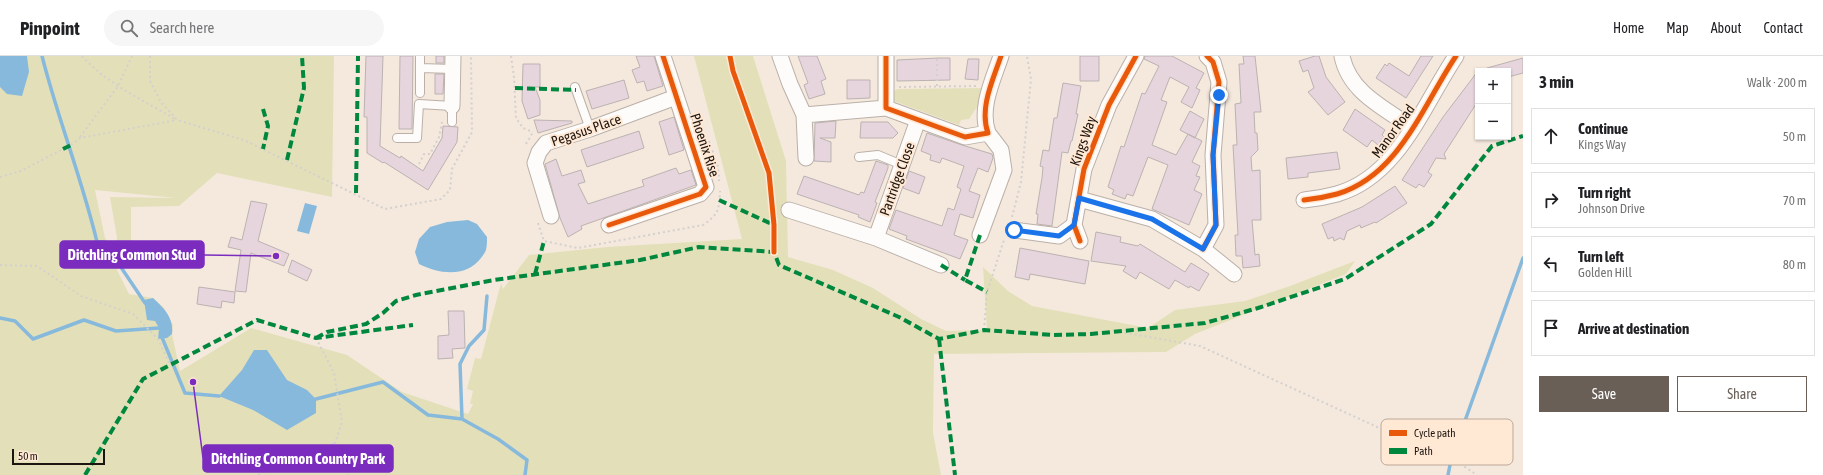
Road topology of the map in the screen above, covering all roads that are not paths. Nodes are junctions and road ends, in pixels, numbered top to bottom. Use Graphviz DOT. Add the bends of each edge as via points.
graph roads {
  1 [pos="420,56"];
  2 [pos="663,56"];
  3 [pos="780,56"];
  4 [pos="886,56"];
  5 [pos="1001,56"];
  6 [pos="1136,56"];
  7 [pos="1207,56"];
  8 [pos="1342,56"];
  9 [pos="1456,56"];
  10 [pos="453,62"];
  11 [pos="420,68"];
  12 [pos="574,87"];
  13 [pos="420,93"];
  14 [pos="676,97"];
  15 [pos="452,106"];
  16 [pos="886,108"];
  17 [pos="804,115"];
  18 [pos="918,120"];
  19 [pos="452,122"];
  20 [pos="1413,128"];
  21 [pos="590,129"];
  22 [pos="988,133"];
  23 [pos="397,138"];
  24 [pos="859,157"];
  25 [pos="806,158"];
  26 [pos="902,165"];
  27 [pos="1079,198"];
  28 [pos="1304,200"];
  29 [pos="789,210"];
  30 [pos="551,216"];
  31 [pos="609,225"];
  32 [pos="1074,225"];
  33 [pos="1010,230"];
  34 [pos="980,235"];
  35 [pos="876,238"];
  36 [pos="1080,241"];
  37 [pos="1203,249"];
  38 [pos="941,265"];
  39 [pos="1234,274"];
  1 -- 11 [label="lane"];
  2 -- 14 [label="street, Phoenix Rise"];
  3 -- 17 [label="street"];
  4 -- 16 [label="street"];
  5 -- 22 [label="street" via="986,104"];
  6 -- 27 [label="street, Kings Way" via="1104,118 1084,169"];
  7 -- 37 [label="street" via="1213,62 1219,82 1213,155 1216,225"];
  8 -- 20 [label="street" via="1347,73 1356,87"];
  9 -- 20 [label="street, Manor Road"];
  10 -- 11 [label="lane"];
  10 -- 15 [label="street"];
  11 -- 13 [label="lane"];
  12 -- 21 [label="lane"];
  14 -- 21 [label="street, Pegasus Place"];
  14 -- 31 [label="street, Phoenix Rise" via="706,187 700,194"];
  15 -- 19 [label="lane"];
  15 -- 23 [label="lane" via="419,104 418,138"];
  16 -- 17 [label="street"];
  16 -- 18 [label="street"];
  17 -- 25 [label="street"];
  18 -- 22 [label="street" via="965,137"];
  18 -- 26 [label="street, Partridge Close"];
  20 -- 28 [label="street, Manor Road" via="1387,163 1371,176 1337,194"];
  21 -- 30 [label="street, Pegasus Place" via="546,143 539,152 535,163"];
  22 -- 34 [label="street" via="1001,150 1004,170"];
  24 -- 26 [label="lane" via="878,155"];
  26 -- 35 [label="street, Partridge Close"];
  27 -- 32 [label="street, Kings Way"];
  27 -- 37 [label="street" via="1152,219"];
  29 -- 35 [label="street"];
  32 -- 33 [label="street" via="1059,236"];
  32 -- 36 [label="street"];
  35 -- 38 [label="street"];
  37 -- 39 [label="street"];
}
